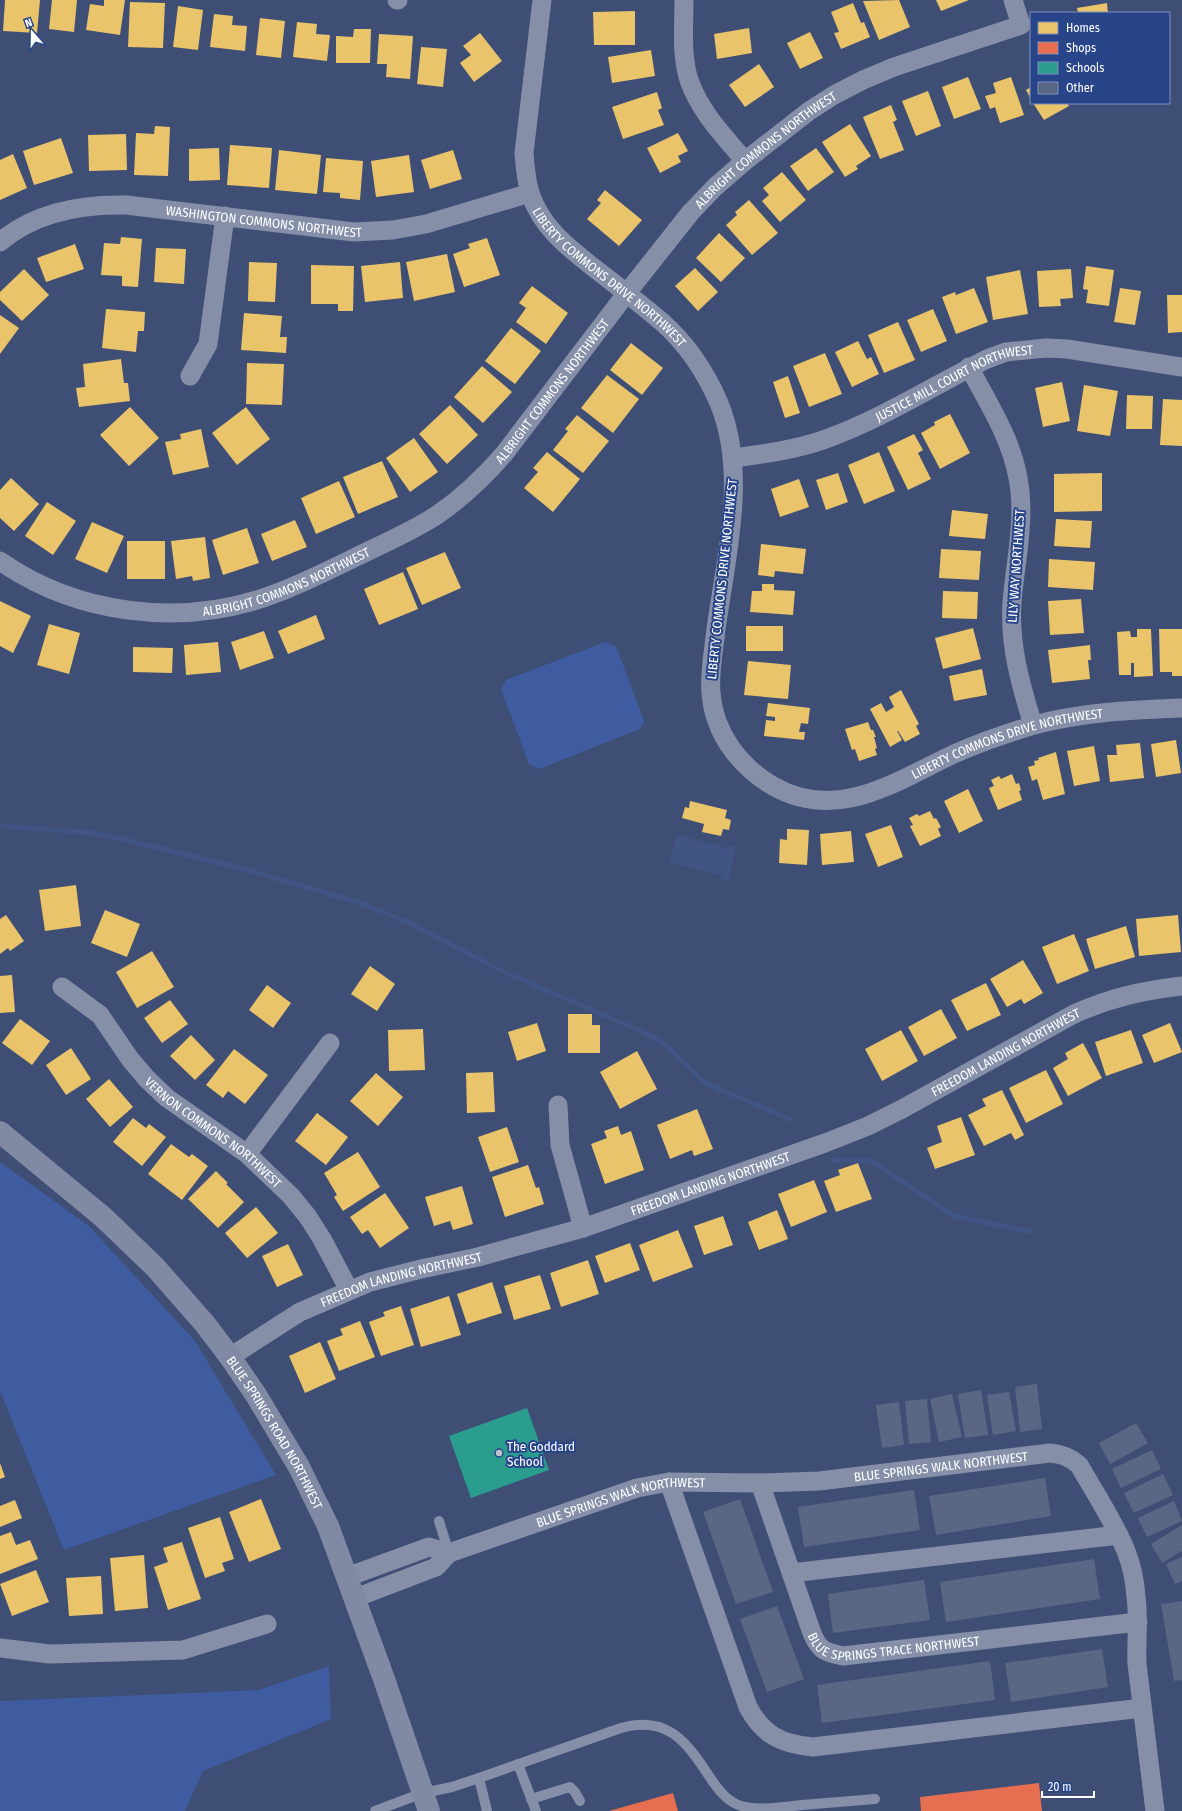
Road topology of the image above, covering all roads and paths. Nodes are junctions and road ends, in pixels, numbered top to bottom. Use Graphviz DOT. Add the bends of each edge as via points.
graph roads {
  1 [pos="542,0"];
  2 [pos="684,0"];
  3 [pos="1012,0"];
  4 [pos="744,161"];
  5 [pos="530,193"];
  6 [pos="225,216"];
  7 [pos="0,242"];
  8 [pos="626,294"];
  9 [pos="1182,367"];
  10 [pos="969,368"];
  11 [pos="190,376"];
  12 [pos="733,458"];
  13 [pos="0,561"];
  14 [pos="1182,708"];
  15 [pos="1033,726"];
  16 [pos="1182,986"];
  17 [pos="62,987"];
  18 [pos="330,1043"];
  19 [pos="558,1104"];
  20 [pos="0,1132"];
  21 [pos="247,1154"];
  22 [pos="583,1228"];
  23 [pos="349,1290"];
  24 [pos="230,1357"];
  25 [pos="669,1482"];
  26 [pos="760,1484"];
  27 [pos="439,1522"];
  28 [pos="1119,1535"];
  29 [pos="449,1553"];
  30 [pos="791,1573"];
  31 [pos="347,1577"];
  32 [pos="355,1598"];
  33 [pos="1138,1622"];
  34 [pos="267,1624"];
  35 [pos="0,1648"];
  36 [pos="1142,1708"];
  37 [pos="518,1764"];
  38 [pos="479,1778"];
  39 [pos="531,1799"];
  40 [pos="875,1799"];
  41 [pos="580,1801"];
  42 [pos="426,1802"];
  43 [pos="375,1811"];
  44 [pos="487,1811"];
  45 [pos="536,1811"];
  46 [pos="1155,1811"];
  1 -- 5 [label="street, LIBERTY COMMONS DRIVE NORTHWEST" via="524,153 525,175"];
  2 -- 4 [label="street" via="683,43 689,79 703,109"];
  3 -- 4 [label="street, ALBRIGHT COMMONS NORTHWEST" via="1021,25 894,67 863,80 809,111"];
  4 -- 8 [label="street, ALBRIGHT COMMONS NORTHWEST" via="691,212"];
  5 -- 6 [label="street, WASHINGTON COMMONS NORTHWEST" via="426,224 375,231 333,231"];
  5 -- 8 [label="street, LIBERTY COMMONS DRIVE NORTHWEST" via="543,220 563,244"];
  6 -- 7 [label="street, WASHINGTON COMMONS NORTHWEST" via="126,205 89,205 36,220"];
  6 -- 11 [label="street" via="208,344"];
  8 -- 12 [label="street, LIBERTY COMMONS DRIVE NORTHWEST" via="664,324 682,342 704,372 720,407"];
  8 -- 13 [label="street, ALBRIGHT COMMONS NORTHWEST" via="504,454 483,477 437,515 297,585 265,598 234,606 164,614 101,606 72,597 40,584"];
  9 -- 10 [label="street, JUSTICE MILL COURT NORTHWEST" via="1046,348 1006,352"];
  10 -- 12 [label="street, JUSTICE MILL COURT NORTHWEST" via="840,434 772,453"];
  10 -- 15 [label="street, LILY WAY NORTHWEST" via="1009,444 1019,480 1020,523 1012,624 1017,668"];
  12 -- 15 [label="street, LIBERTY COMMONS DRIVE NORTHWEST" via="733,509 712,658 711,693 715,716 726,740 736,756 750,770 781,791 798,797 817,801 838,801 880,790 956,753"];
  14 -- 15 [label="street, LIBERTY COMMONS DRIVE NORTHWEST" via="1097,713"];
  16 -- 22 [label="street, FREEDOM LANDING NORTHWEST" via="1131,993 1100,1002 1047,1028 868,1126"];
  17 -- 21 [label="street, VERNON COMMONS NORTHWEST" via="100,1014 130,1059 167,1098"];
  18 -- 21 [label="street"];
  19 -- 22 [label="street" via="560,1145"];
  20 -- 24 [label="street, BLUE SPRINGS ROAD NORTHWEST" via="103,1217 129,1242 178,1292"];
  21 -- 23 [label="street, VERNON COMMONS NORTHWEST" via="291,1196 308,1217"];
  22 -- 23 [label="street, FREEDOM LANDING NORTHWEST" via="478,1257 370,1282"];
  23 -- 24 [label="street, FREEDOM LANDING NORTHWEST" via="300,1312"];
  24 -- 31 [label="street, BLUE SPRINGS ROAD NORTHWEST" via="283,1439 311,1490"];
  25 -- 26 [label="street, BLUE SPRINGS WALK NORTHWEST"];
  25 -- 29 [label="street, BLUE SPRINGS WALK NORTHWEST" via="637,1488"];
  25 -- 36 [label="street" via="748,1707 764,1730 778,1740 812,1747"];
  26 -- 28 [label="street, BLUE SPRINGS WALK NORTHWEST" via="819,1482 1056,1453 1071,1458 1079,1465"];
  26 -- 30 [label="street, BLUE SPRINGS TRACE NORTHWEST"];
  27 -- 29 [label="lane"];
  28 -- 30 [label="street"];
  28 -- 33 [label="street, BLUE SPRINGS WALK NORTHWEST" via="1133,1575"];
  29 -- 31 [label="street" via="429,1547"];
  29 -- 32 [label="street, BLUE SPRINGS WALK NORTHWEST" via="436,1567"];
  30 -- 33 [label="street, BLUE SPRINGS TRACE NORTHWEST" via="818,1646 828,1653 842,1656"];
  31 -- 32 [label="street, BLUE SPRINGS ROAD NORTHWEST"];
  32 -- 42 [label="street, BLUE SPRINGS ROAD NORTHWEST"];
  33 -- 36 [label="street, BLUE SPRINGS WALK NORTHWEST" via="1136,1648"];
  34 -- 35 [label="street" via="183,1650 50,1654"];
  36 -- 46 [label="street, BLUE SPRINGS WALK NORTHWEST"];
  37 -- 38 [label="lane"];
  37 -- 39 [label="lane"];
  37 -- 40 [label="lane" via="621,1728 652,1725 669,1730 686,1744 717,1789 741,1806 767,1808"];
  38 -- 42 [label="lane" via="452,1787"];
  38 -- 44 [label="lane"];
  39 -- 41 [label="lane" via="570,1786"];
  39 -- 45 [label="lane"];
  42 -- 43 [label="lane"];
}
